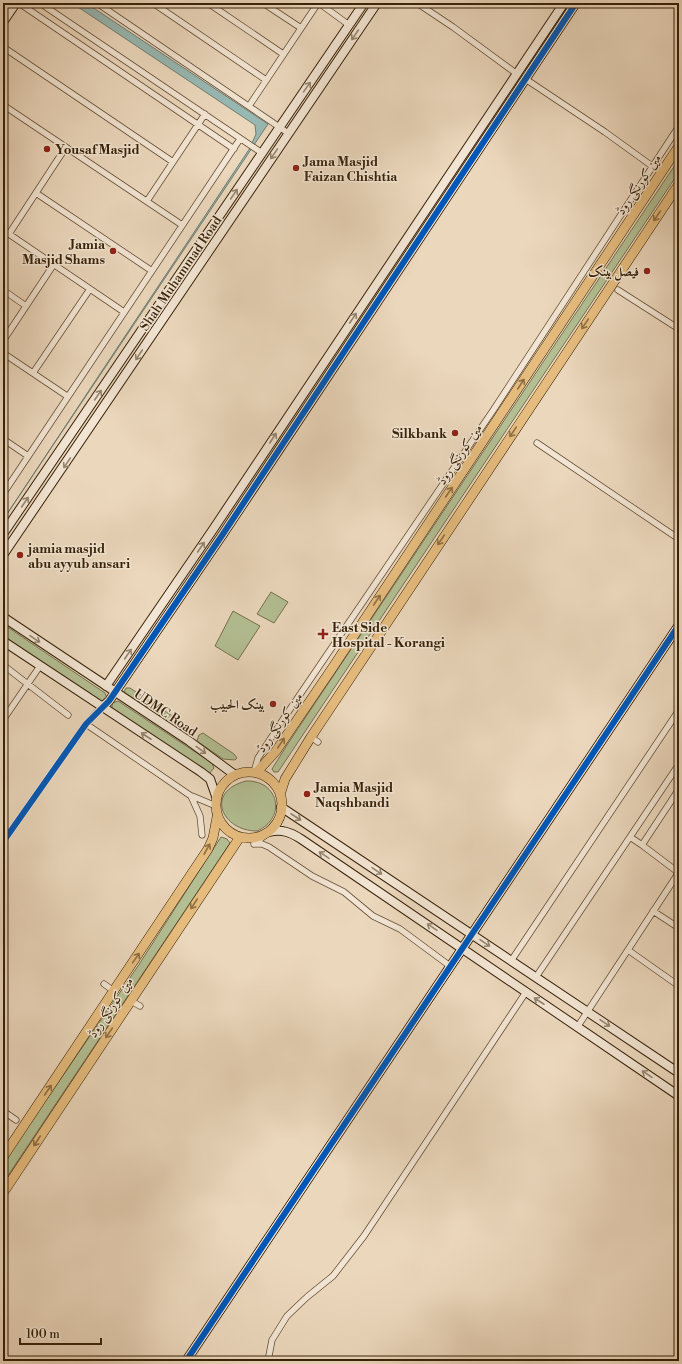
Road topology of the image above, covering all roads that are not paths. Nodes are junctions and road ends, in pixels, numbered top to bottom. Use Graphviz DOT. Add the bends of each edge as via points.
graph roads {
  1 [pos="6,3"];
  2 [pos="17,3"];
  3 [pos="40,3"];
  4 [pos="97,3"];
  5 [pos="153,3"];
  6 [pos="208,3"];
  7 [pos="263,3"];
  8 [pos="318,3"];
  9 [pos="364,3"];
  10 [pos="377,3"];
  11 [pos="417,3"];
  12 [pos="564,3"];
  13 [pos="576,3"];
  14 [pos="3,8"];
  15 [pos="3,22"];
  16 [pos="349,25"];
  17 [pos="301,28"];
  18 [pos="3,47"];
  19 [pos="283,54"];
  20 [pos="522,65"];
  21 [pos="532,72"];
  22 [pos="517,74"];
  23 [pos="266,80"];
  24 [pos="527,80"];
  25 [pos="3,105"];
  26 [pos="249,106"];
  27 [pos="205,114"];
  28 [pos="198,124"];
  29 [pos="679,126"];
  30 [pos="279,127"];
  31 [pos="288,134"];
  32 [pos="240,139"];
  33 [pos="679,146"];
  34 [pos="66,147"];
  35 [pos="234,149"];
  36 [pos="259,152"];
  37 [pos="173,162"];
  38 [pos="652,166"];
  39 [pos="679,184"];
  40 [pos="36,193"];
  41 [pos="147,201"];
  42 [pos="182,225"];
  43 [pos="3,230"];
  44 [pos="9,234"];
  45 [pos="54,264"];
  46 [pos="152,271"];
  47 [pos="382,274"];
  48 [pos="392,280"];
  49 [pos="90,289"];
  50 [pos="3,290"];
  51 [pos="618,290"];
  52 [pos="26,306"];
  53 [pos="124,312"];
  54 [pos="679,328"];
  55 [pos="343,332"];
  56 [pos="353,339"];
  57 [pos="3,341"];
  58 [pos="3,353"];
  59 [pos="33,373"];
  60 [pos="308,385"];
  61 [pos="317,392"];
  62 [pos="67,396"];
  63 [pos="3,439"];
  64 [pos="538,443"];
  65 [pos="28,456"];
  66 [pos="253,468"];
  67 [pos="263,474"];
  68 [pos="3,494"];
  69 [pos="214,528"];
  70 [pos="3,534"];
  71 [pos="223,534"];
  72 [pos="679,539"];
  73 [pos="3,555"];
  74 [pos="3,617"];
  75 [pos="679,625"];
  76 [pos="3,641"];
  77 [pos="322,663"];
  78 [pos="3,665"];
  79 [pos="40,666"];
  80 [pos="331,670"];
  81 [pos="27,685"];
  82 [pos="106,686"];
  83 [pos="115,692"];
  84 [pos="102,707"];
  85 [pos="679,710"];
  86 [pos="68,715"];
  87 [pos="3,720"];
  88 [pos="86,724"];
  89 [pos="310,737"];
  90 [pos="318,742"];
  91 [pos="679,764"];
  92 [pos="255,772"];
  93 [pos="235,775"];
  94 [pos="679,789"];
  95 [pos="280,795"];
  96 [pos="191,796"];
  97 [pos="216,796"];
  98 [pos="216,806"];
  99 [pos="281,807"];
  100 [pos="217,817"];
  101 [pos="269,832"];
  102 [pos="202,835"];
  103 [pos="240,837"];
  104 [pos="630,837"];
  105 [pos="3,842"];
  106 [pos="642,845"];
  107 [pos="679,872"];
  108 [pos="653,911"];
  109 [pos="679,928"];
  110 [pos="472,934"];
  111 [pos="462,948"];
  112 [pos="628,950"];
  113 [pos="511,961"];
  114 [pos="450,966"];
  115 [pos="536,978"];
  116 [pos="104,984"];
  117 [pos="679,986"];
  118 [pos="114,991"];
  119 [pos="526,992"];
  120 [pos="131,1001"];
  121 [pos="140,1006"];
  122 [pos="587,1012"];
  123 [pos="578,1026"];
  124 [pos="679,1073"];
  125 [pos="679,1096"];
  126 [pos="3,1111"];
  127 [pos="16,1120"];
  128 [pos="3,1157"];
  129 [pos="3,1192"];
  130 [pos="186,1361"];
  131 [pos="268,1361"];
  1 -- 14 [label="main road"];
  2 -- 15 [label="main road"];
  2 -- 28 [label="street"];
  3 -- 27 [label="street"];
  4 -- 26 [label="street"];
  5 -- 23 [label="street"];
  6 -- 19 [label="street"];
  7 -- 17 [label="street"];
  8 -- 16 [label="street"];
  8 -- 17 [label="street"];
  9 -- 16 [label="main road, Shah Muhammad Road"];
  10 -- 31 [label="main road, Shah Muhammad Road, one-way"];
  11 -- 22 [label="street" via="453,26"];
  12 -- 20 [label="main road"];
  13 -- 21 [label="main road"];
  30 -- 16 [label="main road, Shah Muhammad Road, one-way"];
  17 -- 19 [label="street"];
  18 -- 37 [label="street"];
  19 -- 23 [label="street"];
  20 -- 21 [label="main road"];
  20 -- 22 [label="main road"];
  21 -- 24 [label="main road"];
  22 -- 47 [label="main road"];
  23 -- 26 [label="street"];
  24 -- 38 [label="street"];
  24 -- 48 [label="main road"];
  25 -- 34 [label="street"];
  26 -- 30 [label="street"];
  27 -- 28 [label="street"];
  27 -- 32 [label="street"];
  28 -- 35 [label="street"];
  28 -- 37 [label="street"];
  29 -- 38 [label="street"];
  30 -- 31 [label="street"];
  30 -- 36 [label="main road, Shah Muhammad Road"];
  31 -- 73 [label="main road, Shah Muhammad Road, one-way"];
  32 -- 35 [label="street"];
  32 -- 36 [label="street"];
  80 -- 33 [label="main road, مین کورنگی روڈ, one-way"];
  34 -- 40 [label="street"];
  34 -- 41 [label="street"];
  35 -- 42 [label="street"];
  70 -- 36 [label="main road, Shah Muhammad Road, one-way"];
  37 -- 41 [label="street"];
  38 -- 77 [label="street" via="494,409"];
  39 -- 89 [label="main road, one-way"];
  40 -- 44 [label="street"];
  40 -- 46 [label="street"];
  41 -- 42 [label="street"];
  42 -- 46 [label="street"];
  43 -- 44 [label="street"];
  44 -- 45 [label="street"];
  45 -- 49 [label="street"];
  45 -- 52 [label="street"];
  46 -- 53 [label="street"];
  47 -- 48 [label="main road"];
  55 -- 47 [label="main road, one-way"];
  48 -- 56 [label="main road"];
  49 -- 53 [label="street"];
  49 -- 59 [label="street"];
  50 -- 52 [label="street"];
  51 -- 54 [label="street"];
  52 -- 57 [label="street"];
  53 -- 62 [label="street"];
  55 -- 56 [label="main road"];
  55 -- 60 [label="main road"];
  56 -- 61 [label="main road"];
  58 -- 59 [label="street"];
  59 -- 62 [label="street"];
  60 -- 61 [label="main road"];
  66 -- 60 [label="main road, one-way"];
  61 -- 67 [label="main road"];
  62 -- 65 [label="street"];
  63 -- 65 [label="street"];
  64 -- 72 [label="street"];
  65 -- 68 [label="street"];
  66 -- 67 [label="main road"];
  66 -- 69 [label="main road"];
  67 -- 71 [label="main road"];
  69 -- 71 [label="main road"];
  82 -- 69 [label="main road, one-way"];
  71 -- 83 [label="main road"];
  74 -- 82 [label="main road, UDMC Road, one-way"];
  75 -- 110 [label="main road"];
  76 -- 79 [label="main road"];
  77 -- 80 [label="street"];
  77 -- 92 [label="street" via="269,740 258,758"];
  78 -- 81 [label="street"];
  79 -- 81 [label="street"];
  79 -- 84 [label="main road"];
  92 -- 80 [label="main road, مین کورنگی روڈ, one-way" via="276,751"];
  81 -- 86 [label="street"];
  81 -- 87 [label="street"];
  82 -- 83 [label="main road, UDMC Road"];
  83 -- 84 [label="main road"];
  83 -- 93 [label="main road, UDMC Road, one-way"];
  84 -- 88 [label="street"];
  97 -- 84 [label="main road, one-way" via="210,779"];
  85 -- 113 [label="street"];
  88 -- 96 [label="street"];
  88 -- 105 [label="street"];
  89 -- 90 [label="street"];
  89 -- 95 [label="main road" via="285,778"];
  91 -- 104 [label="street"];
  92 -- 93 [label="main road"];
  92 -- 95 [label="main road" via="267,777"];
  93 -- 97 [label="main road" via="224,784"];
  94 -- 106 [label="street"];
  95 -- 99 [label="main road"];
  96 -- 98 [label="street"];
  96 -- 102 [label="street" via="200,816"];
  97 -- 98 [label="main road"];
  98 -- 100 [label="main road"];
  99 -- 101 [label="main road" via="277,822"];
  99 -- 110 [label="main road, one-way"];
  100 -- 103 [label="main road" via="223,827"];
  118 -- 100 [label="main road, مین کورنگی روڈ, one-way" via="208,849"];
  101 -- 103 [label="main road" via="253,838"];
  111 -- 101 [label="main road, one-way" via="294,834 279,830"];
  101 -- 114 [label="street" via="254,844 269,847 312,876 344,892 374,916 400,929"];
  103 -- 120 [label="main road, مین کورنگی روڈ, one-way"];
  104 -- 106 [label="street"];
  104 -- 115 [label="street"];
  106 -- 107 [label="street"];
  107 -- 108 [label="street"];
  108 -- 109 [label="street"];
  108 -- 112 [label="street"];
  110 -- 111 [label="main road"];
  110 -- 113 [label="main road, one-way"];
  111 -- 114 [label="main road"];
  111 -- 119 [label="main road"];
  112 -- 117 [label="street"];
  112 -- 122 [label="street"];
  113 -- 115 [label="main road"];
  114 -- 130 [label="main road"];
  115 -- 122 [label="main road"];
  116 -- 118 [label="street"];
  128 -- 118 [label="main road, مین کورنگی روڈ, one-way"];
  123 -- 119 [label="main road, one-way"];
  119 -- 131 [label="street" via="364,1236 333,1276 287,1316 272,1340"];
  120 -- 121 [label="street"];
  120 -- 129 [label="main road, مین کورنگی روڈ, one-way"];
  122 -- 123 [label="street"];
  122 -- 124 [label="main road, one-way"];
  125 -- 123 [label="main road, one-way"];
  126 -- 127 [label="street"];
}
